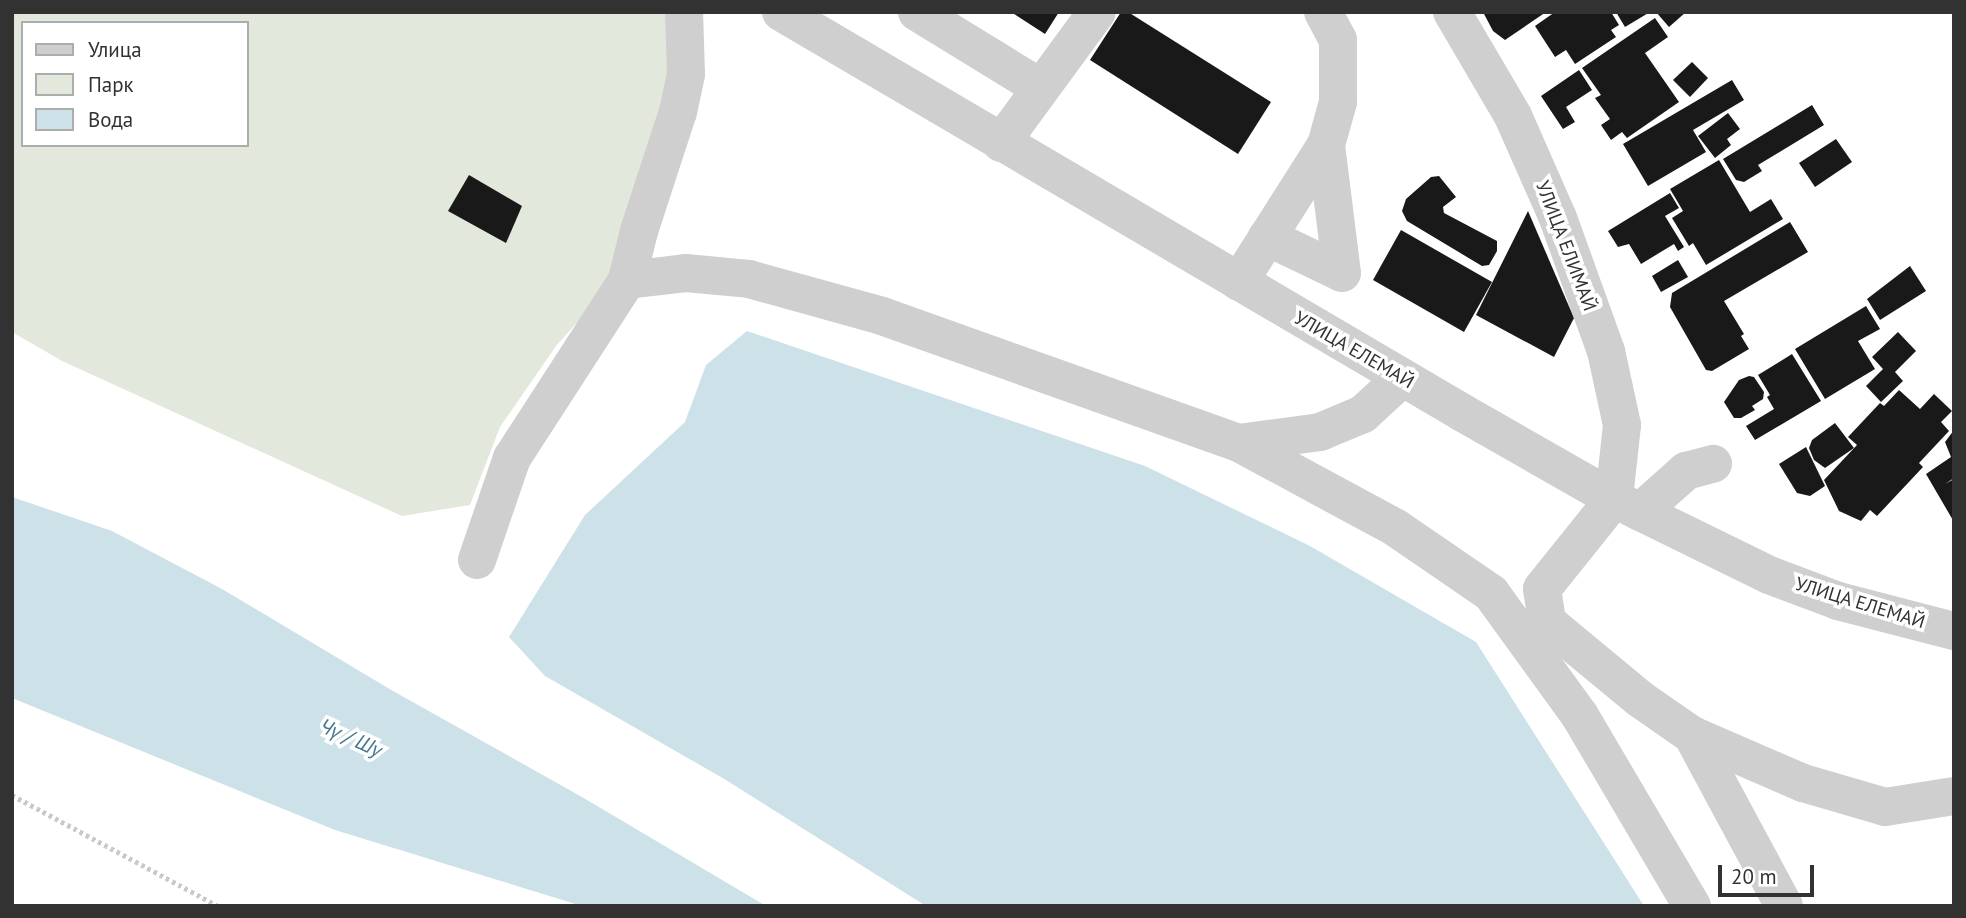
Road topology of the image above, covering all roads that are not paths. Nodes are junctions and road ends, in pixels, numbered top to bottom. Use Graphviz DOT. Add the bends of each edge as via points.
graph roads {
  1 [pos="684,12"];
  2 [pos="917,12"];
  3 [pos="1097,12"];
  4 [pos="1323,12"];
  5 [pos="1452,12"];
  6 [pos="805,18"];
  7 [pos="1041,88"];
  8 [pos="1001,143"];
  9 [pos="1326,145"];
  10 [pos="1267,237"];
  11 [pos="626,280"];
  12 [pos="1239,282"];
  13 [pos="1402,378"];
  14 [pos="1355,417"];
  15 [pos="1238,443"];
  16 [pos="1713,464"];
  17 [pos="1314,484"];
  18 [pos="1627,505"];
  19 [pos="477,560"];
  20 [pos="1954,631"];
  21 [pos="1692,735"];
  22 [pos="1954,796"];
  23 [pos="1692,906"];
  24 [pos="1784,906"];
  1 -- 11 [label="street" via="686,74 678,112"];
  2 -- 7 [label="street"];
  3 -- 7 [label="street"];
  4 -- 9 [label="street" via="1338,40 1338,102"];
  5 -- 18 [label="street, УЛИЦА ЕЛИМАЙ" via="1513,116 1558,218 1606,351 1622,425"];
  6 -- 8 [label="street, УЛИЦА ЕЛЕМАЙ"];
  7 -- 8 [label="street"];
  8 -- 12 [label="street, УЛИЦА ЕЛЕМАЙ"];
  9 -- 10 [label="street"];
  9 -- 10 [label="street" via="1342,273"];
  10 -- 12 [label="street"];
  11 -- 15 [label="street" via="686,273 749,279 882,316"];
  11 -- 19 [label="street" via="512,458"];
  12 -- 13 [label="street, УЛИЦА ЕЛЕМАЙ"];
  13 -- 14 [label="street"];
  13 -- 18 [label="street, УЛИЦА ЕЛЕМАЙ"];
  14 -- 15 [label="street" via="1320,432"];
  14 -- 17 [label="street"];
  15 -- 17 [label="street"];
  16 -- 18 [label="street" via="1686,471"];
  17 -- 23 [label="street" via="1396,527 1491,593 1580,716"];
  18 -- 20 [label="street, УЛИЦА ЕЛЕМАЙ" via="1769,575 1838,601"];
  18 -- 21 [label="street" via="1542,589 1547,622 1640,699"];
  21 -- 22 [label="street" via="1803,783 1885,807"];
  21 -- 24 [label="street"];
}
